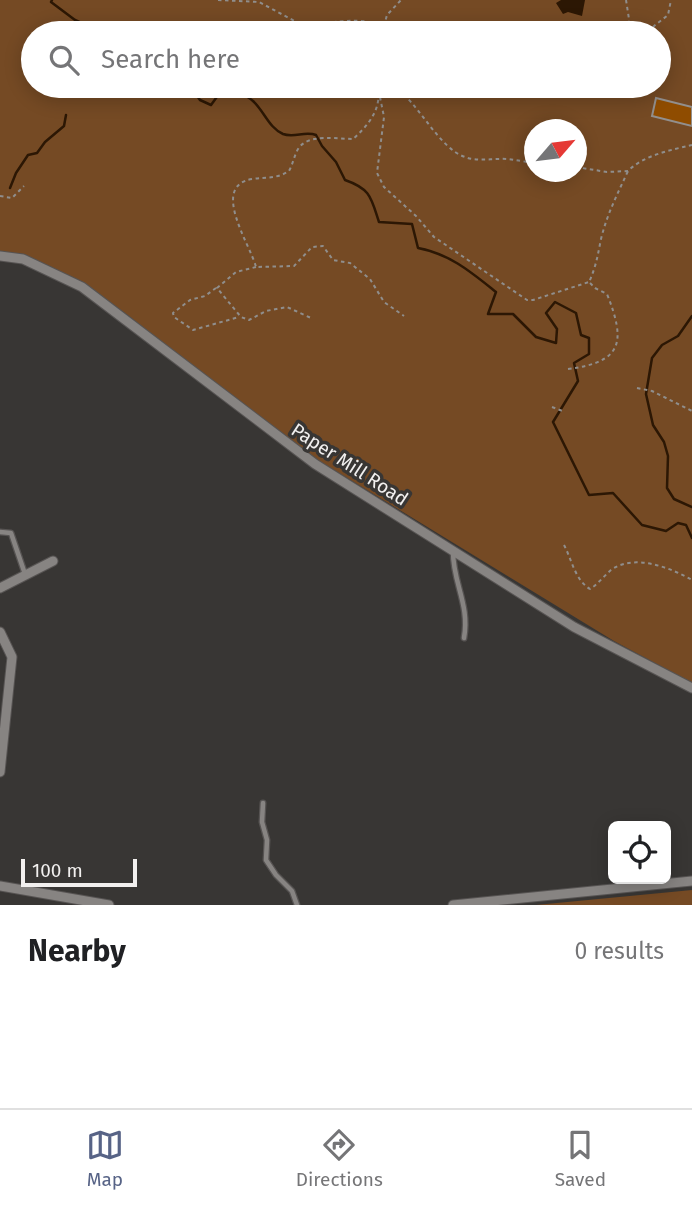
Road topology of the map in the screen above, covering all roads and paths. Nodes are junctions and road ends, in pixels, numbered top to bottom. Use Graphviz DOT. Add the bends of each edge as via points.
graph roads {
  1 [pos="218,0"];
  2 [pos="401,0"];
  3 [pos="626,0"];
  4 [pos="671,0"];
  5 [pos="295,21"];
  6 [pos="386,21"];
  7 [pos="629,21"];
  8 [pos="660,21"];
  9 [pos="379,98"];
  10 [pos="380,98"];
  11 [pos="408,98"];
  12 [pos="692,145"];
  13 [pos="524,161"];
  14 [pos="587,169"];
  15 [pos="628,171"];
  16 [pos="24,186"];
  17 [pos="0,195"];
  18 [pos="0,256"];
  19 [pos="256,267"];
  20 [pos="589,282"];
  21 [pos="216,288"];
  22 [pos="404,316"];
  23 [pos="240,317"];
  24 [pos="311,318"];
  25 [pos="568,369"];
  26 [pos="637,388"];
  27 [pos="552,407"];
  28 [pos="692,411"];
  29 [pos="565,412"];
  30 [pos="0,532"];
  31 [pos="564,545"];
  32 [pos="453,551"];
  33 [pos="53,561"];
  34 [pos="26,575"];
  35 [pos="692,580"];
  36 [pos="0,588"];
  37 [pos="0,632"];
  38 [pos="464,638"];
  39 [pos="692,688"];
  40 [pos="0,772"];
  41 [pos="262,803"];
  42 [pos="692,881"];
  43 [pos="0,886"];
  44 [pos="109,905"];
  45 [pos="297,905"];
  46 [pos="453,905"];
  1 -- 5 [label="path" via="259,2"];
  2 -- 6 [label="path"];
  3 -- 7 [label="path"];
  4 -- 8 [label="path" via="668,15"];
  9 -- 19 [label="path" via="371,119 353,139 312,139 299,148 282,176 251,179 235,188 234,211"];
  10 -- 20 [label="path" via="384,117 377,173 390,195 434,237 527,300"];
  11 -- 13 [label="path" via="462,157"];
  12 -- 15 [label="path" via="651,157"];
  14 -- 15 [label="path"];
  15 -- 20 [label="path" via="614,198"];
  16 -- 17 [label="path" via="12,198"];
  18 -- 32 [label="street, Paper Mill Road" via="23,259 82,288 293,449"];
  19 -- 21 [label="path" via="236,272"];
  19 -- 22 [label="path" via="294,266 312,247 323,246 333,260 350,263 370,279 384,302"];
  20 -- 25 [label="path" via="607,294 616,317 617,342 608,358"];
  21 -- 23 [label="path"];
  21 -- 23 [label="path" via="190,300 174,317 193,330"];
  23 -- 24 [label="path" via="249,320 287,307"];
  26 -- 28 [label="path"];
  27 -- 29 [label="path"];
  30 -- 34 [label="lane" via="11,533"];
  31 -- 35 [label="path" via="577,576 590,589 627,563 664,565"];
  32 -- 38 [label="lane" via="466,615"];
  32 -- 39 [label="street, Paper Mill Road" via="575,627"];
  33 -- 34 [label="street"];
  34 -- 36 [label="street"];
  37 -- 40 [label="street" via="12,657"];
  41 -- 45 [label="lane" via="266,860 292,891"];
  42 -- 46 [label="street"];
  43 -- 44 [label="street"];
}
